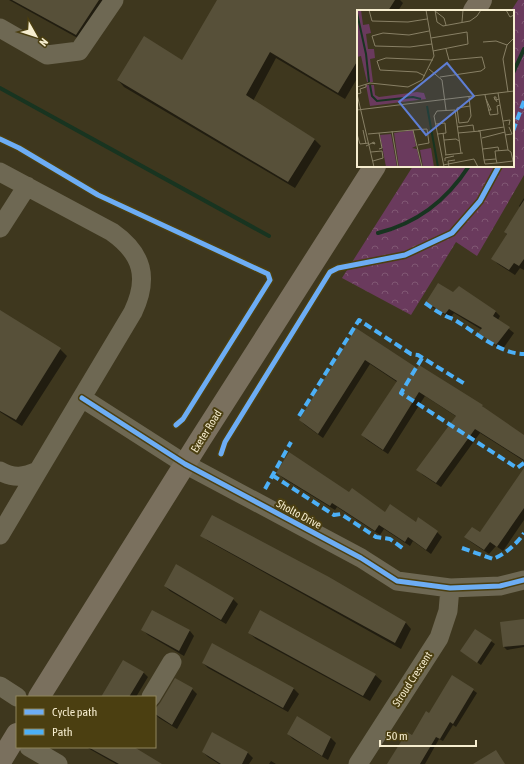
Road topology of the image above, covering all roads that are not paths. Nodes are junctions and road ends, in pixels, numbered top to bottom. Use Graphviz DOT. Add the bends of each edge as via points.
graph roads {
  1 [pos="114,0"];
  2 [pos="481,0"];
  3 [pos="475,10"];
  4 [pos="0,28"];
  5 [pos="374,167"];
  6 [pos="0,172"];
  7 [pos="27,186"];
  8 [pos="1,223"];
  9 [pos="82,398"];
  10 [pos="185,464"];
  11 [pos="0,471"];
  12 [pos="38,471"];
  13 [pos="7,509"];
  14 [pos="0,535"];
  15 [pos="524,580"];
  16 [pos="450,588"];
  17 [pos="172,662"];
  18 [pos="0,686"];
  19 [pos="16,696"];
  20 [pos="40,696"];
  21 [pos="152,696"];
  22 [pos="16,743"];
  23 [pos="32,748"];
  24 [pos="0,762"];
  25 [pos="58,764"];
  26 [pos="358,764"];
  1 -- 4 [label="street" via="79,51 47,55"];
  2 -- 3 [label="main road"];
  5 -- 10 [label="main road, Exeter Road"];
  6 -- 7 [label="street"];
  7 -- 8 [label="street"];
  7 -- 9 [label="street" via="125,241 140,267 140,298"];
  9 -- 10 [label="street, Sholto Drive"];
  9 -- 12 [label="street"];
  10 -- 16 [label="street, Sholto Drive" via="361,558 397,581"];
  10 -- 20 [label="main road, Exeter Road"];
  11 -- 12 [label="street" via="15,478"];
  12 -- 13 [label="street"];
  13 -- 14 [label="street"];
  15 -- 16 [label="street, Sholto Drive" via="500,586"];
  16 -- 26 [label="street, Stroud Crescent" via="448,611 439,638"];
  17 -- 21 [label="street"];
  18 -- 19 [label="street"];
  22 -- 24 [label="main road"];
  23 -- 25 [label="street"];
}
